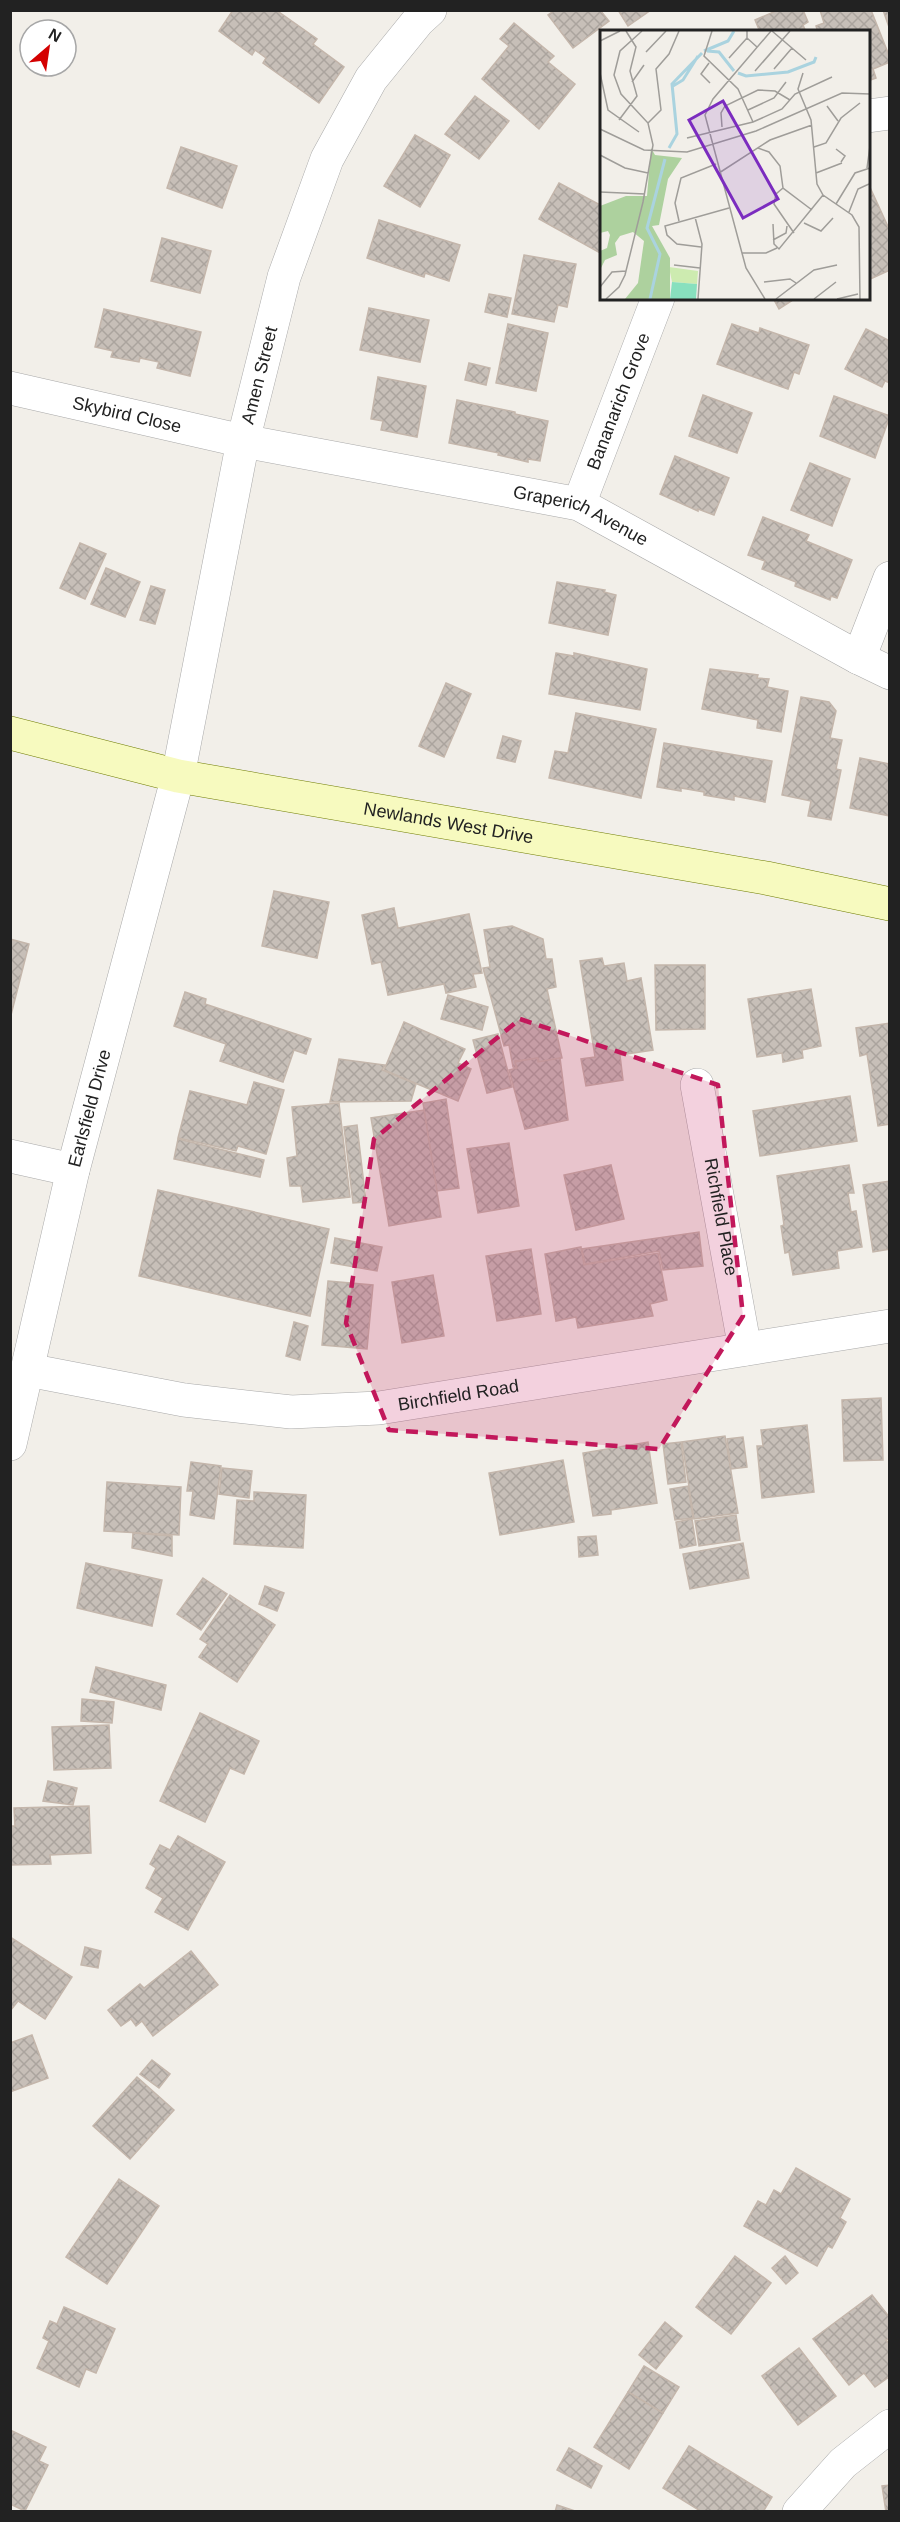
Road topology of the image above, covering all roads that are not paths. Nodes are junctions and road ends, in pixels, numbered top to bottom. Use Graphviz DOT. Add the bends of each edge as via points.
graph roads {
  1 [pos="430,10"];
  2 [pos="890,113"];
  3 [pos="870,116"];
  4 [pos="657,300"];
  5 [pos="10,388"];
  6 [pos="243,441"];
  7 [pos="579,504"];
  8 [pos="890,578"];
  9 [pos="859,658"];
  10 [pos="890,673"];
  11 [pos="10,733"];
  12 [pos="178,776"];
  13 [pos="890,904"];
  14 [pos="697,1085"];
  15 [pos="10,1156"];
  16 [pos="73,1170"];
  17 [pos="890,1326"];
  18 [pos="745,1349"];
  19 [pos="28,1370"];
  20 [pos="10,1444"];
  21 [pos="890,2426"];
  22 [pos="799,2511"];
  1 -- 6 [label="street, Amen Street" via="371,79 327,159 284,277"];
  2 -- 3 [label="street"];
  4 -- 7 [label="street, Bananarich Grove"];
  5 -- 6 [label="street, Skybird Close"];
  6 -- 7 [label="street, Graperich Avenue"];
  6 -- 12 [label="street, Amen Street"];
  7 -- 9 [label="street, Graperich Avenue"];
  8 -- 9 [label="street"];
  9 -- 10 [label="street, Graperich Avenue"];
  11 -- 12 [label="street, Newlands West Drive"];
  12 -- 13 [label="street, Newlands West Drive" via="766,878"];
  12 -- 16 [label="street, Earlsfield Drive"];
  14 -- 18 [label="street, Richfield Place"];
  15 -- 16 [label="street"];
  16 -- 19 [label="street, Earlsfield Drive"];
  17 -- 18 [label="street, Birchfield Road"];
  18 -- 19 [label="street, Birchfield Road" via="379,1408 291,1412 184,1400"];
  19 -- 20 [label="street, Earlsfield Drive"];
  21 -- 22 [label="street" via="843,2463"];
}
